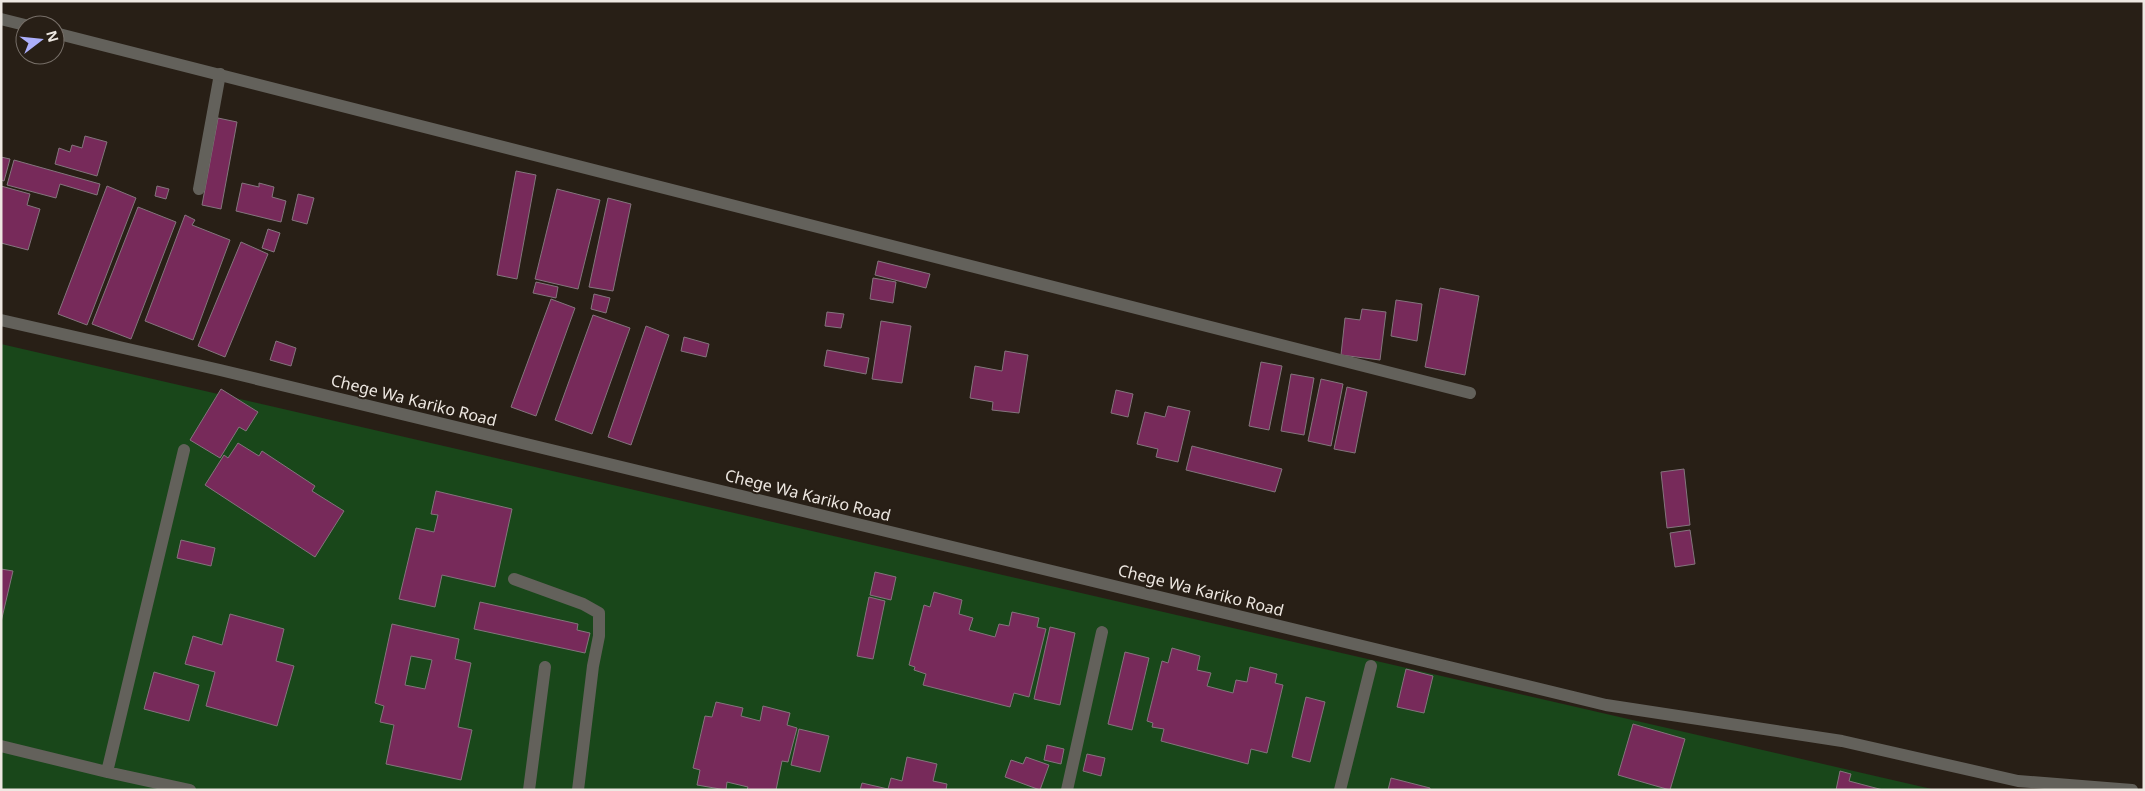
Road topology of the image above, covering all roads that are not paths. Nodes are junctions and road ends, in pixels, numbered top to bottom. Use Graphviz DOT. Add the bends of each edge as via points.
graph roads {
  1 [pos="1,19"];
  2 [pos="15,22"];
  3 [pos="65,35"];
  4 [pos="220,74"];
  5 [pos="199,189"];
  6 [pos="1,320"];
  7 [pos="1470,393"];
  8 [pos="184,450"];
  9 [pos="514,579"];
  10 [pos="1102,632"];
  11 [pos="1371,666"];
  12 [pos="545,667"];
  13 [pos="1,746"];
  14 [pos="107,772"];
  15 [pos="190,790"];
  16 [pos="528,790"];
  17 [pos="578,790"];
  18 [pos="1066,790"];
  19 [pos="1340,790"];
  20 [pos="2132,790"];
  1 -- 2 [label="street"];
  3 -- 4 [label="street"];
  4 -- 5 [label="street"];
  4 -- 7 [label="street"];
  6 -- 20 [label="street, Chege Wa Kariko Road" via="1606,705 1842,741 2018,781"];
  8 -- 14 [label="street"];
  9 -- 17 [label="street" via="599,613 599,636"];
  10 -- 18 [label="street"];
  11 -- 19 [label="street"];
  12 -- 16 [label="street"];
  13 -- 14 [label="street"];
  14 -- 15 [label="street"];
}
